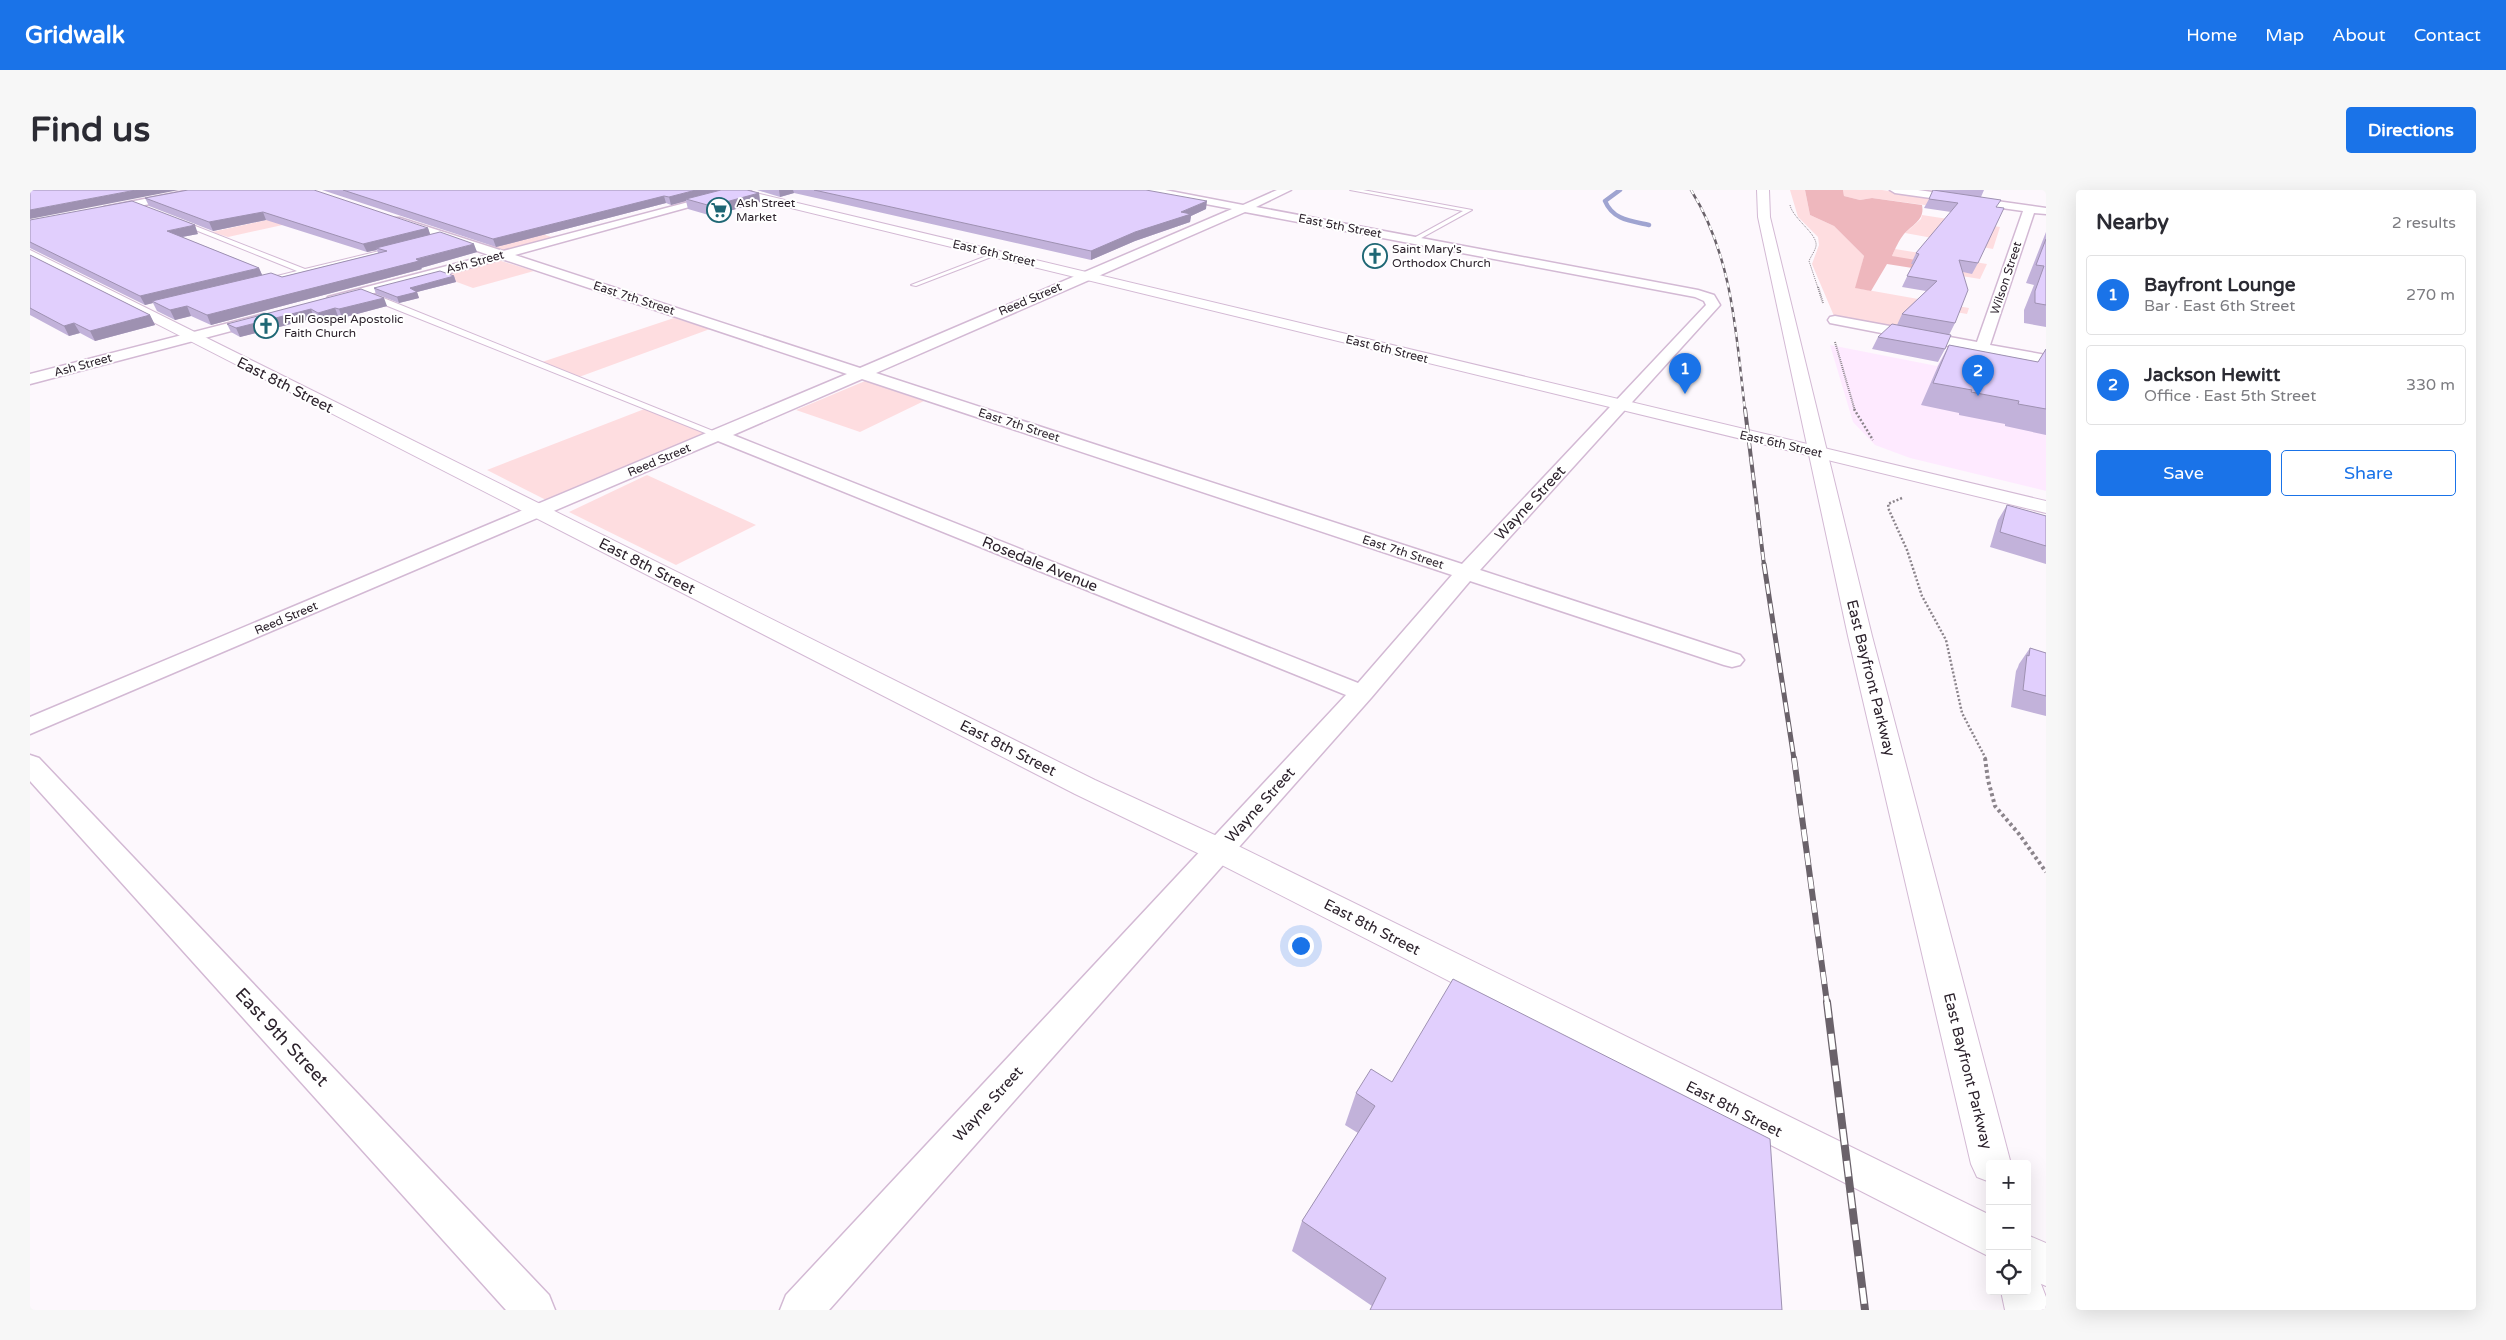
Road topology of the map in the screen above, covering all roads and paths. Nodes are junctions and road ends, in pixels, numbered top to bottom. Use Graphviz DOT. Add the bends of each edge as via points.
graph roads {
  1 [pos="206,190"];
  2 [pos="1148,190"];
  3 [pos="1286,190"];
  4 [pos="1353,190"];
  5 [pos="1763,190"];
  6 [pos="1895,190"];
  7 [pos="737,191"];
  8 [pos="134,204"];
  9 [pos="1243,208"];
  10 [pos="2030,208"];
  11 [pos="96,211"];
  12 [pos="152,211"];
  13 [pos="2046,211"];
  14 [pos="380,215"];
  15 [pos="170,218"];
  16 [pos="446,237"];
  17 [pos="1414,240"];
  18 [pos="427,241"];
  19 [pos="408,246"];
  20 [pos="30,254"];
  21 [pos="996,254"];
  22 [pos="501,255"];
  23 [pos="304,271"];
  24 [pos="1086,275"];
  25 [pos="256,283"];
  26 [pos="914,285"];
  27 [pos="361,292"];
  28 [pos="1709,298"];
  29 [pos="323,302"];
  30 [pos="276,315"];
  31 [pos="1835,320"];
  32 [pos="191,337"];
  33 [pos="1982,348"];
  34 [pos="2046,360"];
  35 [pos="860,372"];
  36 [pos="30,379"];
  37 [pos="1620,406"];
  38 [pos="718,435"];
  39 [pos="1819,453"];
  40 [pos="1888,504"];
  41 [pos="2046,507"];
  42 [pos="538,511"];
  43 [pos="1465,573"];
  44 [pos="1732,660"];
  45 [pos="1362,693"];
  46 [pos="30,726"];
  47 [pos="30,764"];
  48 [pos="1219,850"];
  49 [pos="2046,872"];
  50 [pos="1991,1160"];
  51 [pos="1986,1235"];
  52 [pos="2031,1258"];
  53 [pos="2046,1265"];
  54 [pos="2024,1295"];
  55 [pos="534,1310"];
  56 [pos="802,1310"];
  57 [pos="2027,1310"];
  1 -- 8 [label="street"];
  2 -- 9 [label="street, East 5th Street"];
  3 -- 9 [label="street, Reed Street"];
  4 -- 17 [label="lane" via="1469,210"];
  5 -- 39 [label="main road, East Bayfront Parkway" via="1764,217"];
  6 -- 10 [label="street"];
  7 -- 21 [label="main road, East 6th Street"];
  7 -- 22 [label="street, Ash Street"];
  8 -- 11 [label="street"];
  8 -- 12 [label="lane"];
  9 -- 17 [label="street, East 5th Street"];
  9 -- 24 [label="street, Reed Street"];
  10 -- 13 [label="street"];
  10 -- 33 [label="street, Wilson Street"];
  14 -- 16 [label="street, East 7th Street"];
  15 -- 23 [label="lane"];
  16 -- 18 [label="lane"];
  16 -- 22 [label="street, East 7th Street"];
  17 -- 28 [label="street, East 5th Street"];
  19 -- 23 [label="lane"];
  20 -- 32 [label="main road, East 8th Street" via="145,310"];
  21 -- 24 [label="main road, East 6th Street"];
  21 -- 26 [label="lane"];
  22 -- 27 [label="street, Ash Street"];
  22 -- 35 [label="street, East 7th Street"];
  23 -- 25 [label="lane"];
  24 -- 35 [label="street, Reed Street"];
  24 -- 37 [label="main road, East 6th Street"];
  27 -- 29 [label="street, Ash Street"];
  27 -- 38 [label="lane"];
  28 -- 37 [label="street, Wayne Street" via="1713,305"];
  30 -- 32 [label="street, Ash Street"];
  31 -- 33 [label="street"];
  32 -- 36 [label="street, Ash Street"];
  32 -- 42 [label="main road, East 8th Street"];
  33 -- 34 [label="street"];
  35 -- 38 [label="street, Reed Street"];
  35 -- 43 [label="street, East 7th Street"];
  37 -- 39 [label="main road, East 6th Street"];
  37 -- 43 [label="street, Wayne Street"];
  38 -- 42 [label="street, Reed Street"];
  38 -- 45 [label="street, Rosedale Avenue"];
  39 -- 41 [label="main road, East 6th Street"];
  39 -- 50 [label="main road, East Bayfront Parkway" via="1860,636"];
  40 -- 49 [label="path" via="1922,596 1946,640 1962,713 1987,761 1995,806"];
  42 -- 46 [label="street, Reed Street"];
  42 -- 48 [label="main road, East 8th Street" via="1085,787"];
  43 -- 44 [label="street, East 7th Street"];
  43 -- 45 [label="street, Wayne Street"];
  45 -- 48 [label="street, Wayne Street"];
  47 -- 55 [label="street, East 9th Street"];
  48 -- 51 [label="main road, East 8th Street"];
  48 -- 56 [label="street, Wayne Street"];
  52 -- 53 [label="main road"];
  54 -- 57 [label="main road"];
}
